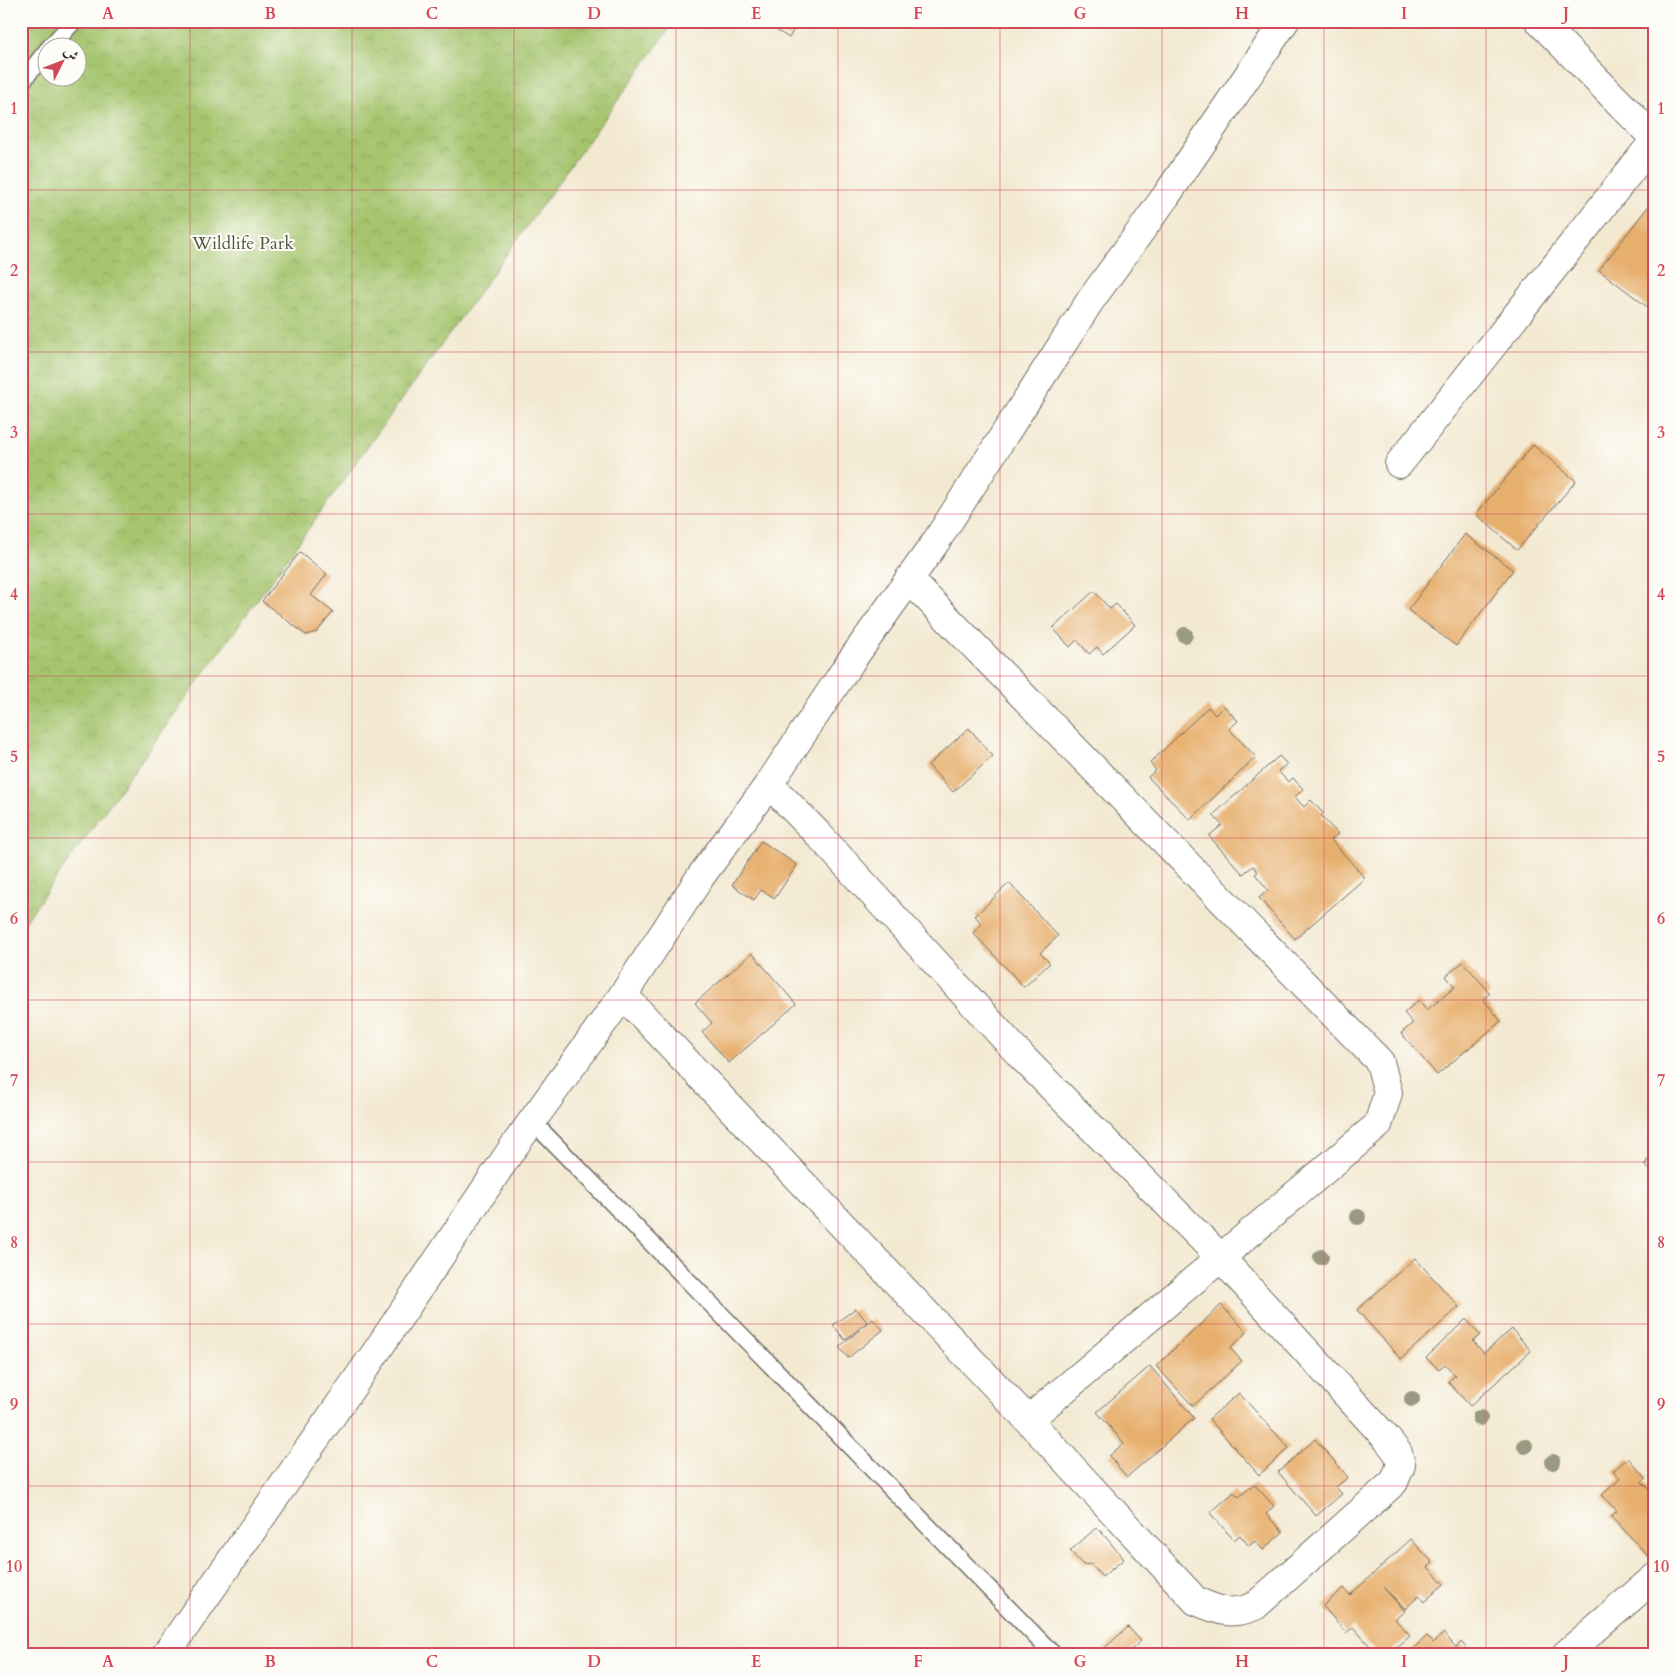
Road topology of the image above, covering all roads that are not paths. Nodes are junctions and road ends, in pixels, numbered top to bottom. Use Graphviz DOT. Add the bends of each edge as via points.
graph roads {
  1 [pos="74,21"];
  2 [pos="1285,21"];
  3 [pos="1538,21"];
  4 [pos="58,38"];
  5 [pos="38,61"];
  6 [pos="21,83"];
  7 [pos="1654,139"];
  8 [pos="1399,464"];
  9 [pos="910,579"];
  10 [pos="769,784"];
  11 [pos="623,995"];
  12 [pos="532,1122"];
  13 [pos="1221,1258"];
  14 [pos="1028,1420"];
  15 [pos="1654,1578"];
  16 [pos="166,1654"];
  17 [pos="1053,1654"];
  18 [pos="1566,1654"];
  1 -- 4 [label="lane"];
  2 -- 9 [label="street" via="1090,301"];
  3 -- 7 [label="street"];
  5 -- 6 [label="lane"];
  7 -- 8 [label="street"];
  9 -- 10 [label="street"];
  9 -- 13 [label="street" via="1380,1062 1388,1093 1378,1125"];
  10 -- 11 [label="street" via="701,876"];
  10 -- 13 [label="street" via="1021,1056"];
  11 -- 12 [label="street"];
  11 -- 14 [label="street"];
  12 -- 16 [label="street"];
  12 -- 17 [label="lane"];
  13 -- 14 [label="street"];
  13 -- 14 [label="street" via="1387,1439 1398,1453 1401,1465 1394,1482 1256,1606 1241,1612 1218,1610 1196,1601"];
  15 -- 18 [label="street"];
}
